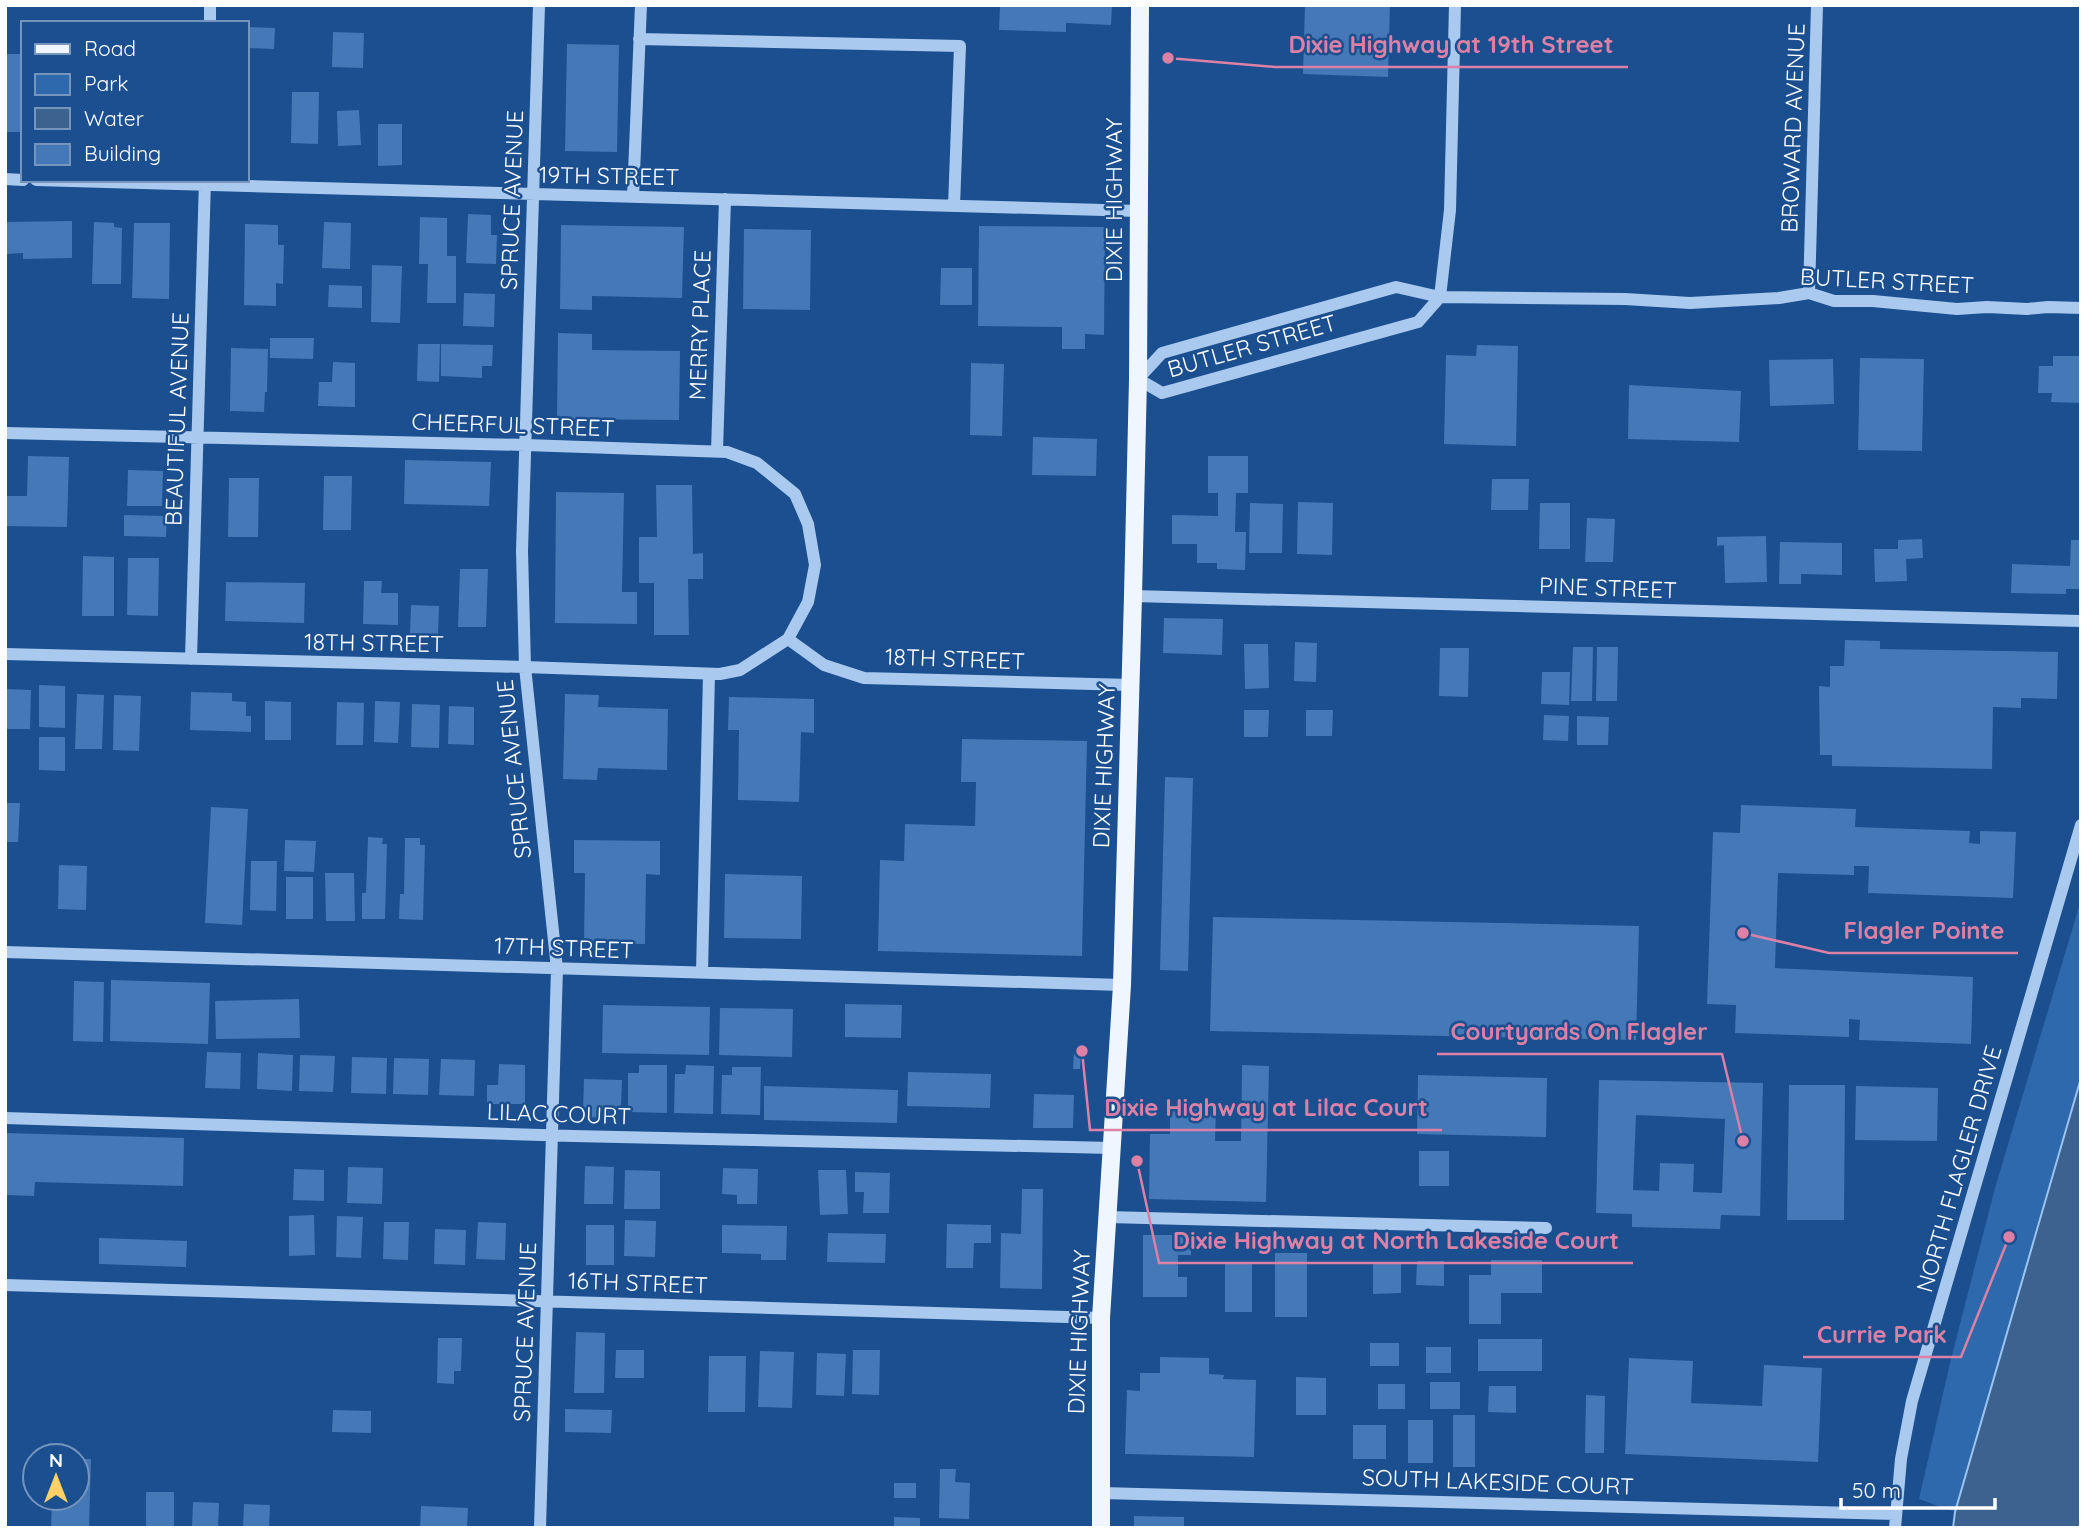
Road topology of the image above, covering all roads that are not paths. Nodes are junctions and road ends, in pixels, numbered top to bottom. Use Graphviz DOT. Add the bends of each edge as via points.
graph roads {
  1 [pos="538,5"];
  2 [pos="640,5"];
  3 [pos="1140,5"];
  4 [pos="1455,5"];
  5 [pos="1817,5"];
  6 [pos="639,39"];
  7 [pos="149,182"];
  8 [pos="205,183"];
  9 [pos="533,195"];
  10 [pos="633,197"];
  11 [pos="725,200"];
  12 [pos="954,206"];
  13 [pos="1138,211"];
  14 [pos="1809,293"];
  15 [pos="1440,296"];
  16 [pos="2081,308"];
  17 [pos="1138,379"];
  18 [pos="5,433"];
  19 [pos="198,439"];
  20 [pos="526,445"];
  21 [pos="717,452"];
  22 [pos="1133,596"];
  23 [pos="2081,621"];
  24 [pos="788,639"];
  25 [pos="5,654"];
  26 [pos="191,659"];
  27 [pos="525,667"];
  28 [pos="740,670"];
  29 [pos="709,674"];
  30 [pos="1131,684"];
  31 [pos="2081,825"];
  32 [pos="5,952"];
  33 [pos="557,969"];
  34 [pos="702,972"];
  35 [pos="1122,985"];
  36 [pos="5,1118"];
  37 [pos="552,1135"];
  38 [pos="1112,1148"];
  39 [pos="1107,1217"];
  40 [pos="1546,1228"];
  41 [pos="5,1286"];
  42 [pos="547,1301"];
  43 [pos="1101,1318"];
  44 [pos="1101,1493"];
  45 [pos="1895,1521"];
  46 [pos="540,1528"];
  47 [pos="1101,1528"];
  1 -- 9 [label="street, SPRUCE AVENUE"];
  2 -- 6 [label="street"];
  3 -- 13 [label="main road, DIXIE HIGHWAY"];
  4 -- 15 [label="street" via="1450,210"];
  5 -- 14 [label="street, BROWARD AVENUE"];
  6 -- 10 [label="street"];
  6 -- 12 [label="street" via="960,46"];
  7 -- 8 [label="street, 19TH STREET"];
  8 -- 9 [label="street, 19TH STREET"];
  8 -- 19 [label="street, BEAUTIFUL AVENUE"];
  9 -- 10 [label="street, 19TH STREET"];
  9 -- 20 [label="street, SPRUCE AVENUE"];
  10 -- 11 [label="street, 19TH STREET"];
  11 -- 12 [label="street, 19TH STREET"];
  11 -- 21 [label="street, MERRY PLACE"];
  12 -- 13 [label="street, 19TH STREET"];
  13 -- 17 [label="main road, DIXIE HIGHWAY"];
  14 -- 15 [label="street, BUTLER STREET" via="1690,303"];
  14 -- 16 [label="street, BUTLER STREET" via="1834,301 1957,309"];
  15 -- 17 [label="street, BUTLER STREET" via="1396,287 1385,290 1162,353"];
  15 -- 17 [label="street, BUTLER STREET" via="1418,322 1162,393"];
  17 -- 22 [label="main road, DIXIE HIGHWAY"];
  18 -- 19 [label="street, CHEERFUL STREET"];
  19 -- 20 [label="street, CHEERFUL STREET"];
  19 -- 26 [label="street, BEAUTIFUL AVENUE"];
  20 -- 21 [label="street, CHEERFUL STREET"];
  20 -- 27 [label="street, SPRUCE AVENUE"];
  21 -- 24 [label="street, CHEERFUL STREET" via="757,463 795,494 808,524 815,565 808,602"];
  22 -- 23 [label="street, PINE STREET"];
  22 -- 30 [label="main road, DIXIE HIGHWAY"];
  24 -- 28 [label="street, CHEERFUL STREET"];
  24 -- 30 [label="street, 18TH STREET" via="824,665 864,678"];
  25 -- 26 [label="street, 18TH STREET"];
  26 -- 27 [label="street, 18TH STREET"];
  27 -- 29 [label="street, 18TH STREET"];
  27 -- 33 [label="street, SPRUCE AVENUE"];
  28 -- 29 [label="street, 18TH STREET"];
  29 -- 34 [label="street"];
  30 -- 35 [label="main road, DIXIE HIGHWAY"];
  31 -- 45 [label="street, NORTH FLAGLER DRIVE" via="1912,1401"];
  32 -- 33 [label="street, 17TH STREET"];
  33 -- 34 [label="street, 17TH STREET"];
  33 -- 37 [label="street, SPRUCE AVENUE"];
  34 -- 35 [label="street, 17TH STREET"];
  35 -- 38 [label="main road, DIXIE HIGHWAY"];
  36 -- 37 [label="street, LILAC COURT"];
  37 -- 38 [label="street, LILAC COURT"];
  37 -- 42 [label="street, SPRUCE AVENUE"];
  38 -- 39 [label="main road, DIXIE HIGHWAY"];
  39 -- 40 [label="street"];
  39 -- 43 [label="main road, DIXIE HIGHWAY"];
  41 -- 42 [label="street, 16TH STREET"];
  42 -- 43 [label="street, 16TH STREET"];
  42 -- 46 [label="street, SPRUCE AVENUE"];
  43 -- 44 [label="main road, DIXIE HIGHWAY"];
  44 -- 45 [label="street, SOUTH LAKESIDE COURT"];
  44 -- 47 [label="main road, DIXIE HIGHWAY"];
}
